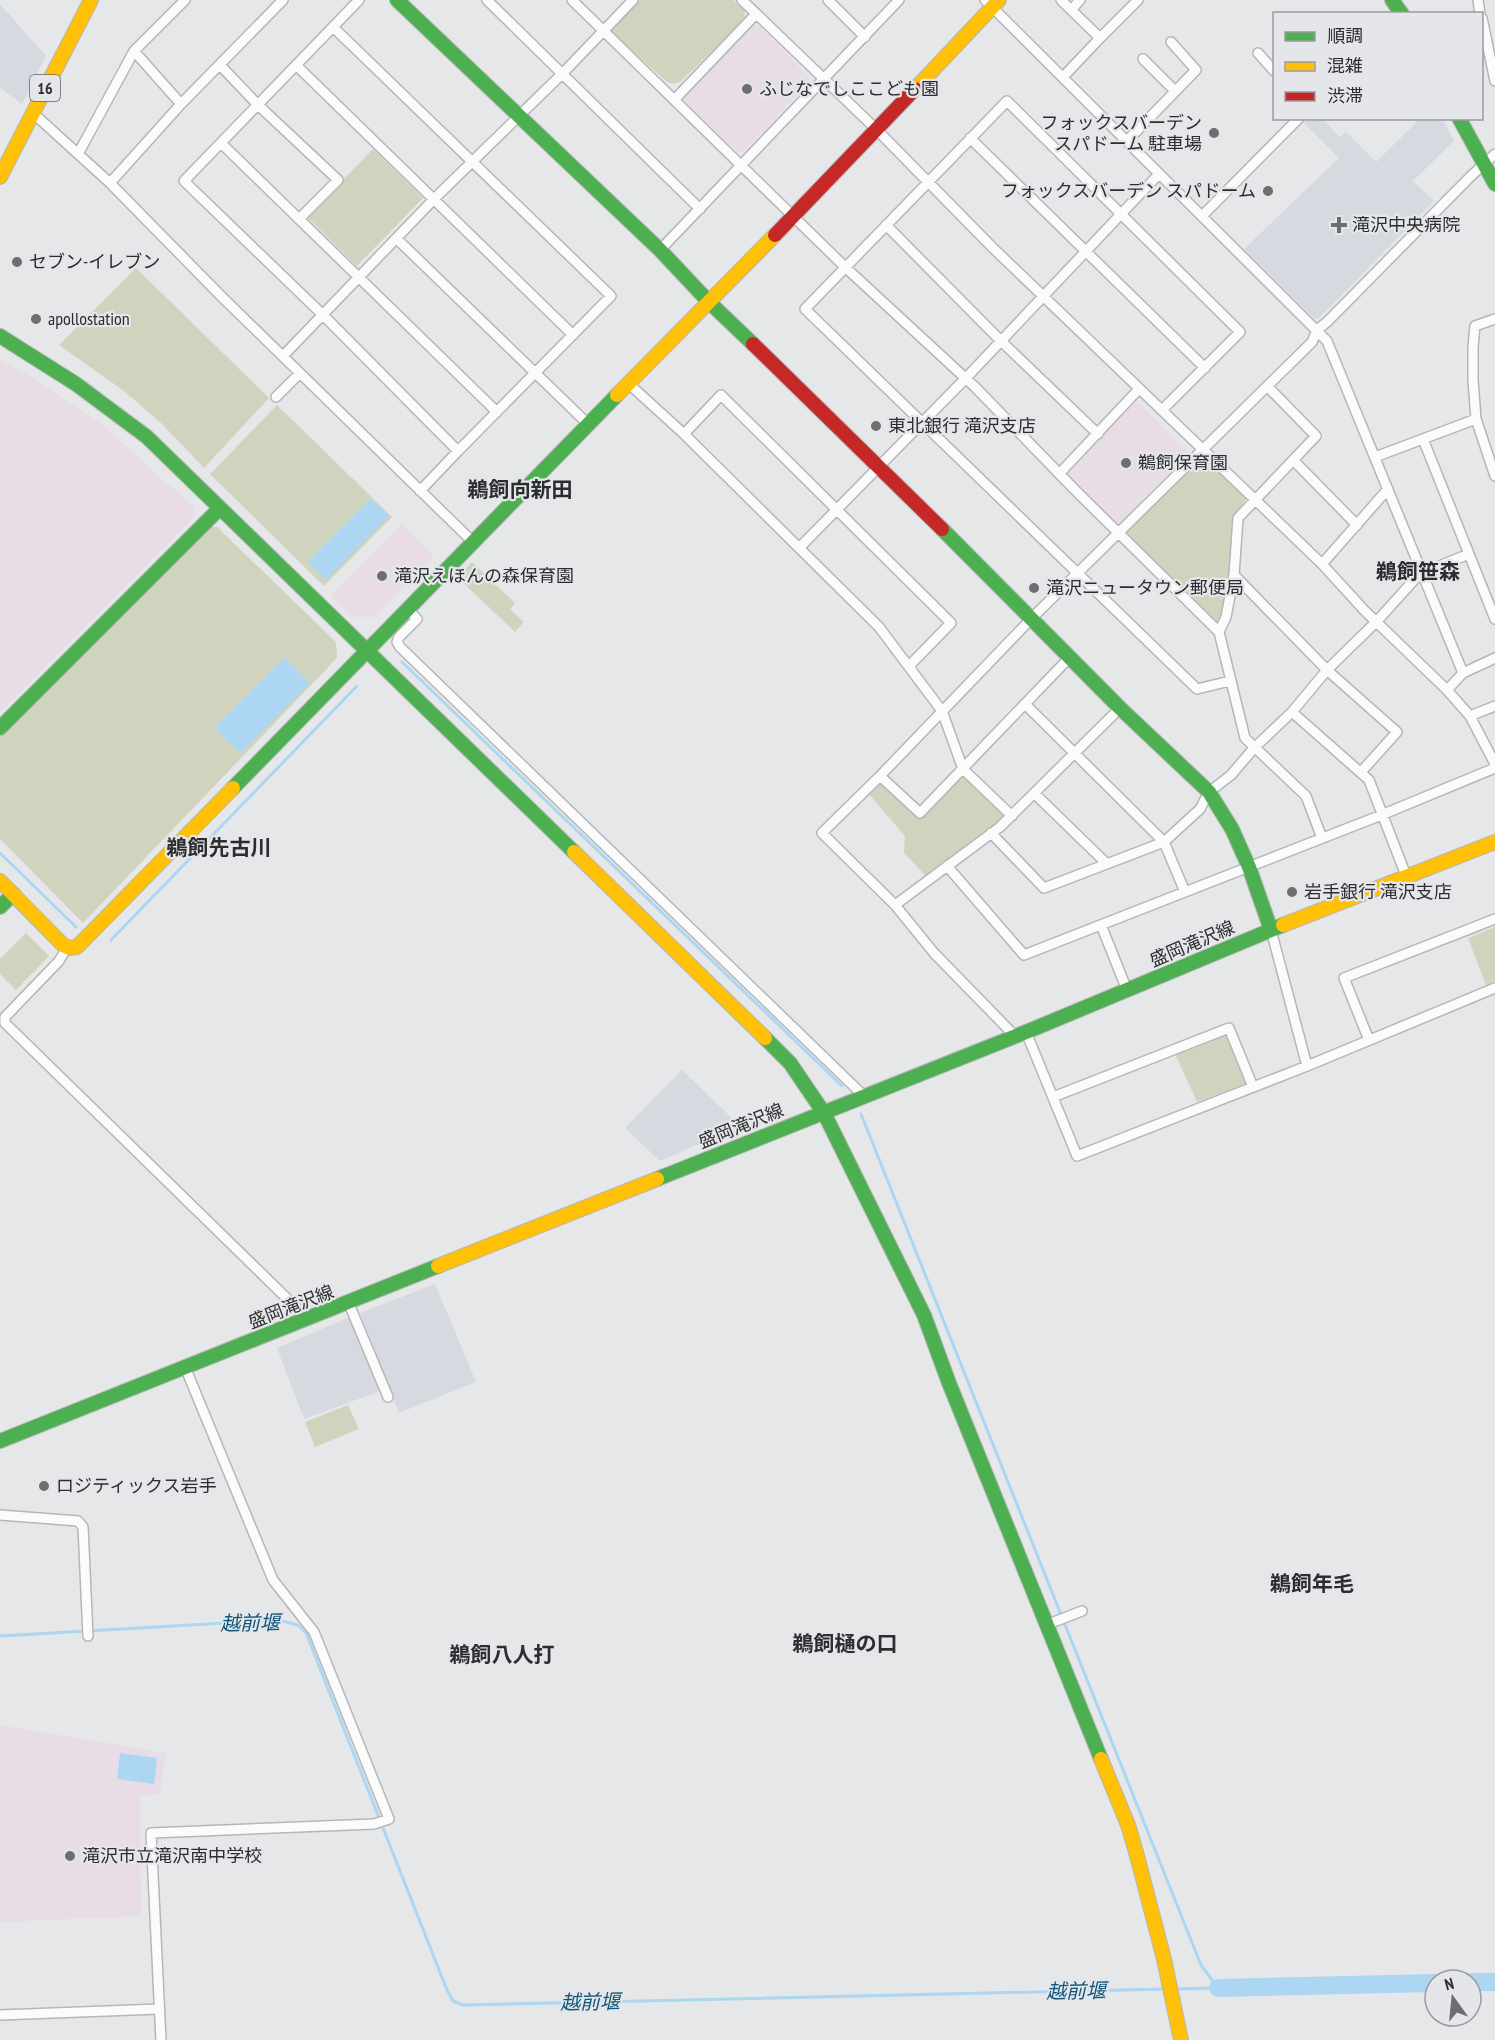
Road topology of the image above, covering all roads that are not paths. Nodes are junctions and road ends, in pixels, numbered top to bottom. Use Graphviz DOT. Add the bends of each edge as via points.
graph roads {
  1 [pos="91,0"];
  2 [pos="185,0"];
  3 [pos="283,0"];
  4 [pos="359,0"];
  5 [pos="397,0"];
  6 [pos="487,0"];
  7 [pos="572,0"];
  8 [pos="633,0"];
  9 [pos="742,0"];
  10 [pos="828,0"];
  11 [pos="899,0"];
  12 [pos="1061,0"];
  13 [pos="1080,0"];
  14 [pos="1137,0"];
  15 [pos="992,2"];
  16 [pos="1071,10"];
  17 [pos="756,14"];
  18 [pos="1483,23"];
  19 [pos="334,28"];
  20 [pos="603,30"];
  21 [pos="865,37"];
  22 [pos="1100,38"];
  23 [pos="1171,42"];
  24 [pos="134,51"];
  25 [pos="1258,53"];
  26 [pos="1143,59"];
  27 [pos="220,65"];
  28 [pos="297,66"];
  29 [pos="1273,69"];
  30 [pos="563,73"];
  31 [pos="1063,77"];
  32 [pos="823,78"];
  33 [pos="1495,81"];
  34 [pos="1175,91"];
  35 [pos="675,99"];
  36 [pos="181,104"];
  37 [pos="258,105"];
  38 [pos="33,113"];
  39 [pos="519,116"];
  40 [pos="1297,120"];
  41 [pos="1460,120"];
  42 [pos="877,130"];
  43 [pos="970,138"];
  44 [pos="1127,141"];
  45 [pos="221,143"];
  46 [pos="78,154"];
  47 [pos="1495,154"];
  48 [pos="472,160"];
  49 [pos="1484,165"];
  50 [pos="741,166"];
  51 [pos="1158,175"];
  52 [pos="0,177"];
  53 [pos="928,182"];
  54 [pos="110,183"];
  55 [pos="1495,184"];
  56 [pos="434,199"];
  57 [pos="700,209"];
  58 [pos="793,214"];
  59 [pos="1123,214"];
  60 [pos="1202,216"];
  61 [pos="299,219"];
  62 [pos="886,225"];
  63 [pos="397,239"];
  64 [pos="660,250"];
  65 [pos="1086,252"];
  66 [pos="845,267"];
  67 [pos="360,278"];
  68 [pos="1044,295"];
  69 [pos="708,301"];
  70 [pos="323,315"];
  71 [pos="1495,319"];
  72 [pos="1317,330"];
  73 [pos="573,335"];
  74 [pos="0,336"];
  75 [pos="1001,340"];
  76 [pos="283,356"];
  77 [pos="1204,368"];
  78 [pos="300,373"];
  79 [pos="535,373"];
  80 [pos="965,379"];
  81 [pos="629,384"];
  82 [pos="1267,386"];
  83 [pos="1138,389"];
  84 [pos="276,397"];
  85 [pos="1163,409"];
  86 [pos="497,412"];
  87 [pos="1476,419"];
  88 [pos="922,422"];
  89 [pos="589,425"];
  90 [pos="684,434"];
  91 [pos="1098,434"];
  92 [pos="1423,439"];
  93 [pos="1201,449"];
  94 [pos="458,451"];
  95 [pos="1375,457"];
  96 [pos="1293,460"];
  97 [pos="879,465"];
  98 [pos="1059,474"];
  99 [pos="1495,476"];
  100 [pos="1388,489"];
  101 [pos="420,490"];
  102 [pos="1255,501"];
  103 [pos="219,508"];
  104 [pos="836,510"];
  105 [pos="1357,525"];
  106 [pos="1118,532"];
  107 [pos="473,542"];
  108 [pos="800,548"];
  109 [pos="1469,554"];
  110 [pos="1322,564"];
  111 [pos="1077,573"];
  112 [pos="1422,573"];
  113 [pos="1234,575"];
  114 [pos="408,609"];
  115 [pos="1032,618"];
  116 [pos="1495,619"];
  117 [pos="1377,621"];
  118 [pos="1219,632"];
  119 [pos="367,651"];
  120 [pos="1070,657"];
  121 [pos="1495,658"];
  122 [pos="909,666"];
  123 [pos="1328,670"];
  124 [pos="1463,673"];
  125 [pos="1230,681"];
  126 [pos="1447,690"];
  127 [pos="1024,704"];
  128 [pos="1495,706"];
  129 [pos="1120,708"];
  130 [pos="942,711"];
  131 [pos="1292,712"];
  132 [pos="1470,716"];
  133 [pos="0,728"];
  134 [pos="1254,748"];
  135 [pos="1075,754"];
  136 [pos="1495,766"];
  137 [pos="963,769"];
  138 [pos="1360,772"];
  139 [pos="880,776"];
  140 [pos="1209,792"];
  141 [pos="1035,794"];
  142 [pos="1383,814"];
  143 [pos="1012,816"];
  144 [pos="991,833"];
  145 [pos="1322,838"];
  146 [pos="1164,842"];
  147 [pos="1495,842"];
  148 [pos="1107,864"];
  149 [pos="947,866"];
  150 [pos="1249,867"];
  151 [pos="1407,878"];
  152 [pos="0,881"];
  153 [pos="1185,892"];
  154 [pos="13,894"];
  155 [pos="895,905"];
  156 [pos="0,907"];
  157 [pos="1495,919"];
  158 [pos="1101,925"];
  159 [pos="1271,930"];
  160 [pos="63,945"];
  161 [pos="1495,988"];
  162 [pos="1128,990"];
  163 [pos="1021,1034"];
  164 [pos="1370,1040"];
  165 [pos="1307,1066"];
  166 [pos="1252,1087"];
  167 [pos="865,1097"];
  168 [pos="1053,1097"];
  169 [pos="824,1113"];
  170 [pos="350,1304"];
  171 [pos="308,1319"];
  172 [pos="185,1367"];
  173 [pos="388,1397"];
  174 [pos="0,1441"];
  175 [pos="0,1515"];
  176 [pos="1082,1611"];
  177 [pos="1057,1621"];
  178 [pos="88,1632"];
  179 [pos="159,2009"];
  180 [pos="0,2015"];
  181 [pos="161,2040"];
  182 [pos="1181,2040"];
  1 -- 38 [label="street, 16"];
  2 -- 24 [label="street"];
  3 -- 27 [label="street"];
  4 -- 19 [label="street"];
  5 -- 39 [label="street"];
  6 -- 30 [label="street"];
  7 -- 20 [label="street"];
  8 -- 20 [label="street"];
  9 -- 17 [label="street"];
  10 -- 21 [label="street"];
  11 -- 21 [label="street"];
  12 -- 16 [label="street"];
  13 -- 16 [label="street"];
  14 -- 22 [label="street"];
  15 -- 31 [label="street"];
  15 -- 42 [label="street"];
  16 -- 22 [label="street"];
  17 -- 32 [label="street"];
  17 -- 35 [label="street"];
  18 -- 33 [label="street"];
  19 -- 28 [label="street"];
  19 -- 48 [label="street"];
  20 -- 30 [label="street"];
  20 -- 35 [label="street"];
  21 -- 32 [label="street"];
  22 -- 31 [label="street"];
  23 -- 34 [label="street" via="1196,70"];
  24 -- 36 [label="street"];
  24 -- 46 [label="street"];
  25 -- 29 [label="street"];
  26 -- 34 [label="street"];
  27 -- 36 [label="street"];
  27 -- 37 [label="street"];
  28 -- 37 [label="street"];
  28 -- 56 [label="street"];
  30 -- 39 [label="street"];
  30 -- 57 [label="street"];
  31 -- 44 [label="street"];
  32 -- 42 [label="street"];
  32 -- 50 [label="street"];
  34 -- 44 [label="street"];
  35 -- 50 [label="street"];
  36 -- 54 [label="street"];
  37 -- 45 [label="street"];
  37 -- 61 [label="street" via="338,180"];
  38 -- 46 [label="street"];
  38 -- 52 [label="street, 16"];
  39 -- 48 [label="street"];
  39 -- 64 [label="street"];
  40 -- 60 [label="street"];
  41 -- 49 [label="street"];
  42 -- 53 [label="street"];
  42 -- 58 [label="street"];
  43 -- 53 [label="street"];
  43 -- 59 [label="street" via="1007,100"];
  43 -- 65 [label="street"];
  44 -- 51 [label="street"];
  45 -- 61 [label="street"];
  45 -- 70 [label="street" via="184,181"];
  46 -- 54 [label="street"];
  47 -- 49 [label="street"];
  48 -- 56 [label="street"];
  48 -- 73 [label="street" via="611,296"];
  49 -- 55 [label="street"];
  49 -- 72 [label="street"];
  50 -- 57 [label="street"];
  50 -- 58 [label="street"];
  51 -- 59 [label="street"];
  51 -- 60 [label="street"];
  53 -- 62 [label="street"];
  53 -- 68 [label="street"];
  54 -- 76 [label="street"];
  56 -- 63 [label="street"];
  56 -- 73 [label="street"];
  57 -- 64 [label="street"];
  58 -- 66 [label="street"];
  58 -- 69 [label="street"];
  59 -- 65 [label="street"];
  59 -- 77 [label="street" via="1240,332"];
  60 -- 72 [label="street"];
  61 -- 67 [label="street"];
  62 -- 66 [label="street"];
  62 -- 75 [label="street"];
  63 -- 67 [label="street"];
  63 -- 79 [label="street"];
  64 -- 69 [label="street"];
  65 -- 68 [label="street"];
  65 -- 77 [label="street"];
  66 -- 80 [label="street"];
  66 -- 88 [label="street" via="806,309"];
  67 -- 70 [label="street"];
  67 -- 86 [label="street"];
  68 -- 75 [label="street"];
  68 -- 83 [label="street"];
  69 -- 81 [label="street"];
  69 -- 97 [label="street"];
  70 -- 76 [label="street"];
  70 -- 94 [label="street"];
  71 -- 87 [label="street" via="1475,326"];
  72 -- 82 [label="street" via="1312,342"];
  72 -- 95 [label="street" via="1327,341"];
  73 -- 79 [label="street"];
  74 -- 103 [label="street" via="44,361 115,411"];
  75 -- 80 [label="street"];
  75 -- 91 [label="street"];
  76 -- 78 [label="street"];
  77 -- 85 [label="street"];
  78 -- 84 [label="street"];
  78 -- 101 [label="street"];
  79 -- 86 [label="street"];
  79 -- 89 [label="street"];
  80 -- 88 [label="street"];
  80 -- 98 [label="street"];
  81 -- 89 [label="street"];
  81 -- 90 [label="street"];
  82 -- 93 [label="street"];
  82 -- 96 [label="street" via="1316,436"];
  83 -- 85 [label="street"];
  83 -- 91 [label="street"];
  85 -- 93 [label="street"];
  86 -- 94 [label="street"];
  87 -- 92 [label="street"];
  87 -- 99 [label="street"];
  88 -- 97 [label="street"];
  88 -- 111 [label="street"];
  89 -- 107 [label="street"];
  90 -- 104 [label="street" via="721,395"];
  90 -- 108 [label="street"];
  91 -- 98 [label="street"];
  92 -- 95 [label="street"];
  92 -- 109 [label="street"];
  93 -- 102 [label="street"];
  93 -- 106 [label="street"];
  94 -- 101 [label="street"];
  95 -- 100 [label="street"];
  96 -- 102 [label="street"];
  96 -- 105 [label="street"];
  97 -- 104 [label="street"];
  97 -- 115 [label="street"];
  98 -- 106 [label="street"];
  100 -- 105 [label="street"];
  100 -- 112 [label="street"];
  101 -- 107 [label="street"];
  102 -- 110 [label="street"];
  102 -- 113 [label="street" via="1238,518"];
  103 -- 119 [label="street"];
  103 -- 133 [label="street"];
  104 -- 108 [label="street"];
  104 -- 122 [label="street" via="951,623"];
  105 -- 110 [label="street"];
  106 -- 111 [label="street"];
  106 -- 118 [label="street"];
  107 -- 114 [label="street"];
  108 -- 122 [label="street" via="879,627"];
  109 -- 112 [label="street"];
  109 -- 116 [label="street"];
  110 -- 117 [label="street"];
  111 -- 115 [label="street"];
  111 -- 125 [label="street" via="1197,689"];
  112 -- 117 [label="street"];
  112 -- 124 [label="street"];
  113 -- 118 [label="street"];
  113 -- 123 [label="street"];
  114 -- 119 [label="street"];
  114 -- 167 [label="street" via="417,619 399,637 400,647"];
  115 -- 120 [label="street"];
  115 -- 130 [label="street"];
  117 -- 123 [label="street"];
  117 -- 126 [label="street"];
  118 -- 125 [label="street"];
  119 -- 160 [label="street" via="77,947"];
  119 -- 169 [label="street" via="790,1063"];
  120 -- 127 [label="street"];
  120 -- 129 [label="street"];
  121 -- 124 [label="street"];
  122 -- 130 [label="street"];
  123 -- 131 [label="street"];
  123 -- 138 [label="street" via="1396,732"];
  124 -- 126 [label="street"];
  125 -- 134 [label="street" via="1245,738"];
  126 -- 132 [label="street"];
  127 -- 135 [label="street"];
  127 -- 137 [label="street"];
  128 -- 132 [label="street"];
  129 -- 135 [label="street"];
  129 -- 140 [label="street"];
  130 -- 137 [label="street"];
  130 -- 139 [label="street"];
  131 -- 134 [label="street"];
  131 -- 138 [label="street"];
  132 -- 136 [label="street"];
  134 -- 140 [label="street" via="1231,775"];
  134 -- 145 [label="street" via="1306,796"];
  135 -- 141 [label="street"];
  135 -- 146 [label="street"];
  136 -- 142 [label="street"];
  137 -- 139 [label="street" via="920,813"];
  137 -- 143 [label="street"];
  138 -- 142 [label="street" via="1369,780"];
  139 -- 155 [label="street" via="822,833"];
  140 -- 146 [label="street" via="1200,809"];
  140 -- 150 [label="street"];
  141 -- 143 [label="street"];
  141 -- 148 [label="street"];
  142 -- 145 [label="street"];
  142 -- 151 [label="street"];
  143 -- 144 [label="street"];
  144 -- 148 [label="street" via="1044,888"];
  144 -- 149 [label="street"];
  145 -- 150 [label="street"];
  146 -- 148 [label="street"];
  146 -- 153 [label="street"];
  147 -- 151 [label="street, 盛岡滝沢線"];
  149 -- 155 [label="street"];
  149 -- 158 [label="street" via="1024,956"];
  150 -- 153 [label="street"];
  150 -- 159 [label="street"];
  151 -- 159 [label="street, 盛岡滝沢線"];
  152 -- 154 [label="street"];
  153 -- 158 [label="street"];
  154 -- 156 [label="street"];
  154 -- 160 [label="street"];
  155 -- 163 [label="street" via="934,953"];
  157 -- 164 [label="street" via="1344,978"];
  158 -- 162 [label="street"];
  159 -- 162 [label="street, 盛岡滝沢線"];
  159 -- 165 [label="street"];
  160 -- 171 [label="street" via="65,951 59,961 4,1017 5,1023"];
  161 -- 164 [label="street"];
  162 -- 163 [label="street, 盛岡滝沢線"];
  163 -- 167 [label="street, 盛岡滝沢線"];
  163 -- 168 [label="street"];
  164 -- 165 [label="street"];
  165 -- 166 [label="street"];
  166 -- 168 [label="street" via="1077,1156"];
  166 -- 168 [label="street" via="1229,1028"];
  167 -- 169 [label="street, 盛岡滝沢線"];
  169 -- 170 [label="street, 盛岡滝沢線"];
  169 -- 177 [label="street" via="924,1315"];
  170 -- 171 [label="street, 盛岡滝沢線"];
  170 -- 173 [label="street"];
  171 -- 172 [label="street, 盛岡滝沢線"];
  172 -- 174 [label="street, 盛岡滝沢線"];
  172 -- 179 [label="street" via="273,1580 314,1632 389,1819 151,1833"];
  175 -- 178 [label="street" via="78,1521 83,1527"];
  176 -- 177 [label="street"];
  177 -- 182 [label="street" via="1150,1899"];
  179 -- 180 [label="street"];
  179 -- 181 [label="street"];
}
